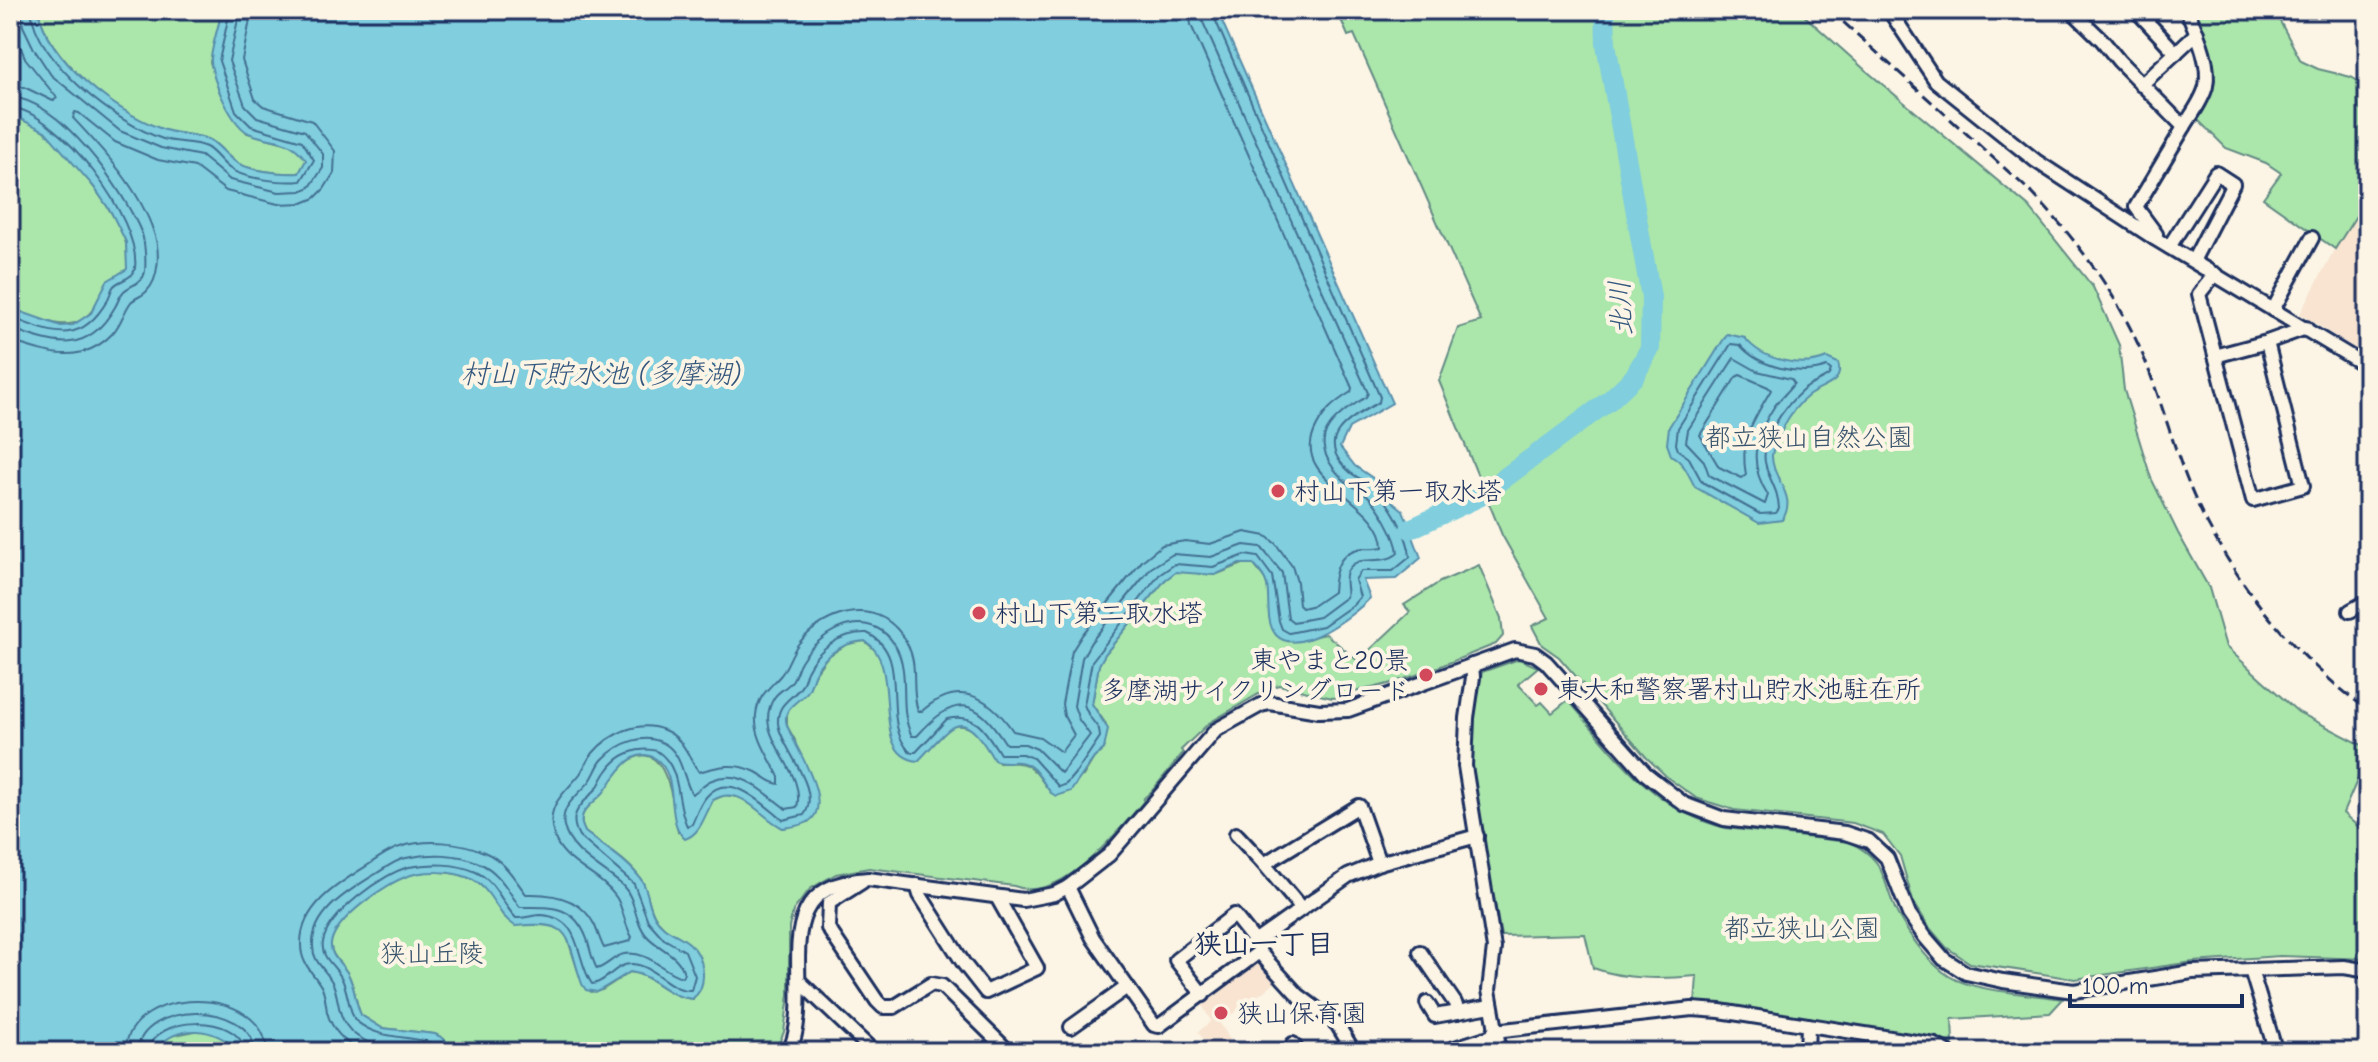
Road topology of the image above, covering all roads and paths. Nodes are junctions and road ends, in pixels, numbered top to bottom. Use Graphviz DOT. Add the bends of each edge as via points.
graph roads {
  1 [pos="1889,10"];
  2 [pos="2136,10"];
  3 [pos="2187,10"];
  4 [pos="2074,11"];
  5 [pos="2197,33"];
  6 [pos="2176,53"];
  7 [pos="2141,85"];
  8 [pos="2184,127"];
  9 [pos="2154,238"];
  10 [pos="2312,238"];
  11 [pos="2169,247"];
  12 [pos="2193,261"];
  13 [pos="2215,274"];
  14 [pos="2273,310"];
  15 [pos="2306,328"];
  16 [pos="2267,342"];
  17 [pos="2215,356"];
  18 [pos="2368,367"];
  19 [pos="2368,601"];
  20 [pos="2350,611"];
  21 [pos="1472,665"];
  22 [pos="1236,834"];
  23 [pos="1477,836"];
  24 [pos="1379,863"];
  25 [pos="1264,864"];
  26 [pos="868,879"];
  27 [pos="917,885"];
  28 [pos="1068,887"];
  29 [pos="997,897"];
  30 [pos="1301,908"];
  31 [pos="1258,948"];
  32 [pos="1420,952"];
  33 [pos="2251,970"];
  34 [pos="2368,971"];
  35 [pos="799,981"];
  36 [pos="1127,987"];
  37 [pos="1203,995"];
  38 [pos="1427,1003"];
  39 [pos="1491,1006"];
  40 [pos="1458,1012"];
  41 [pos="1808,1025"];
  42 [pos="1071,1027"];
  43 [pos="1495,1033"];
  44 [pos="789,1052"];
  45 [pos="874,1052"];
  46 [pos="1009,1052"];
  47 [pos="1354,1052"];
  48 [pos="1442,1052"];
  49 [pos="1500,1052"];
  50 [pos="1807,1052"];
  51 [pos="1948,1052"];
  52 [pos="2276,1052"];
  1 -- 9 [label="street" via="1926,69 1950,94 2036,161"];
  2 -- 6 [label="street"];
  3 -- 5 [label="street"];
  4 -- 7 [label="street"];
  5 -- 6 [label="street"];
  5 -- 8 [label="street" via="2206,89"];
  6 -- 7 [label="street"];
  7 -- 8 [label="street"];
  8 -- 9 [label="street" via="2136,207"];
  9 -- 11 [label="street"];
  10 -- 14 [label="street"];
  11 -- 12 [label="street"];
  11 -- 12 [label="street" via="2216,173 2233,184"];
  12 -- 13 [label="street"];
  13 -- 14 [label="street"];
  13 -- 17 [label="street" via="2199,294"];
  14 -- 15 [label="street"];
  15 -- 16 [label="street"];
  15 -- 18 [label="street"];
  16 -- 17 [label="street"];
  16 -- 17 [label="street" via="2303,486 2253,500"];
  19 -- 20 [label="street"];
  21 -- 23 [label="street" via="1465,766"];
  21 -- 28 [label="street" via="1348,710 1270,703 1246,713 1209,736 1109,855"];
  21 -- 33 [label="street" via="1511,651 1535,654 1655,782 1698,811 1869,841 1887,858 1909,914 1925,937 1966,973 2074,991 2181,973"];
  22 -- 25 [label="street"];
  23 -- 24 [label="street"];
  23 -- 39 [label="street" via="1494,948"];
  24 -- 25 [label="street" via="1359,806"];
  24 -- 30 [label="street" via="1333,884"];
  25 -- 30 [label="street"];
  26 -- 27 [label="street"];
  26 -- 35 [label="street" via="836,886 807,908 799,927"];
  26 -- 46 [label="street" via="829,903 828,928 877,1001 894,1007 931,984 942,986"];
  27 -- 29 [label="street"];
  27 -- 29 [label="street" via="986,992 1037,968"];
  28 -- 29 [label="street" via="1033,900"];
  28 -- 36 [label="street" via="1093,938"];
  30 -- 31 [label="street" via="1264,934"];
  31 -- 37 [label="street"];
  31 -- 37 [label="street" via="1234,915 1176,960"];
  31 -- 47 [label="street" via="1298,995 1337,1024"];
  32 -- 40 [label="street"];
  33 -- 34 [label="street"];
  33 -- 52 [label="street"];
  35 -- 44 [label="street"];
  35 -- 45 [label="street"];
  36 -- 37 [label="street" via="1159,1026"];
  36 -- 42 [label="street"];
  38 -- 40 [label="street" via="1435,1016"];
  39 -- 40 [label="street"];
  39 -- 43 [label="street"];
  41 -- 43 [label="street" via="1692,1009"];
  41 -- 50 [label="street"];
  41 -- 51 [label="street" via="1935,1045"];
  43 -- 48 [label="street"];
  43 -- 49 [label="street"];
}
